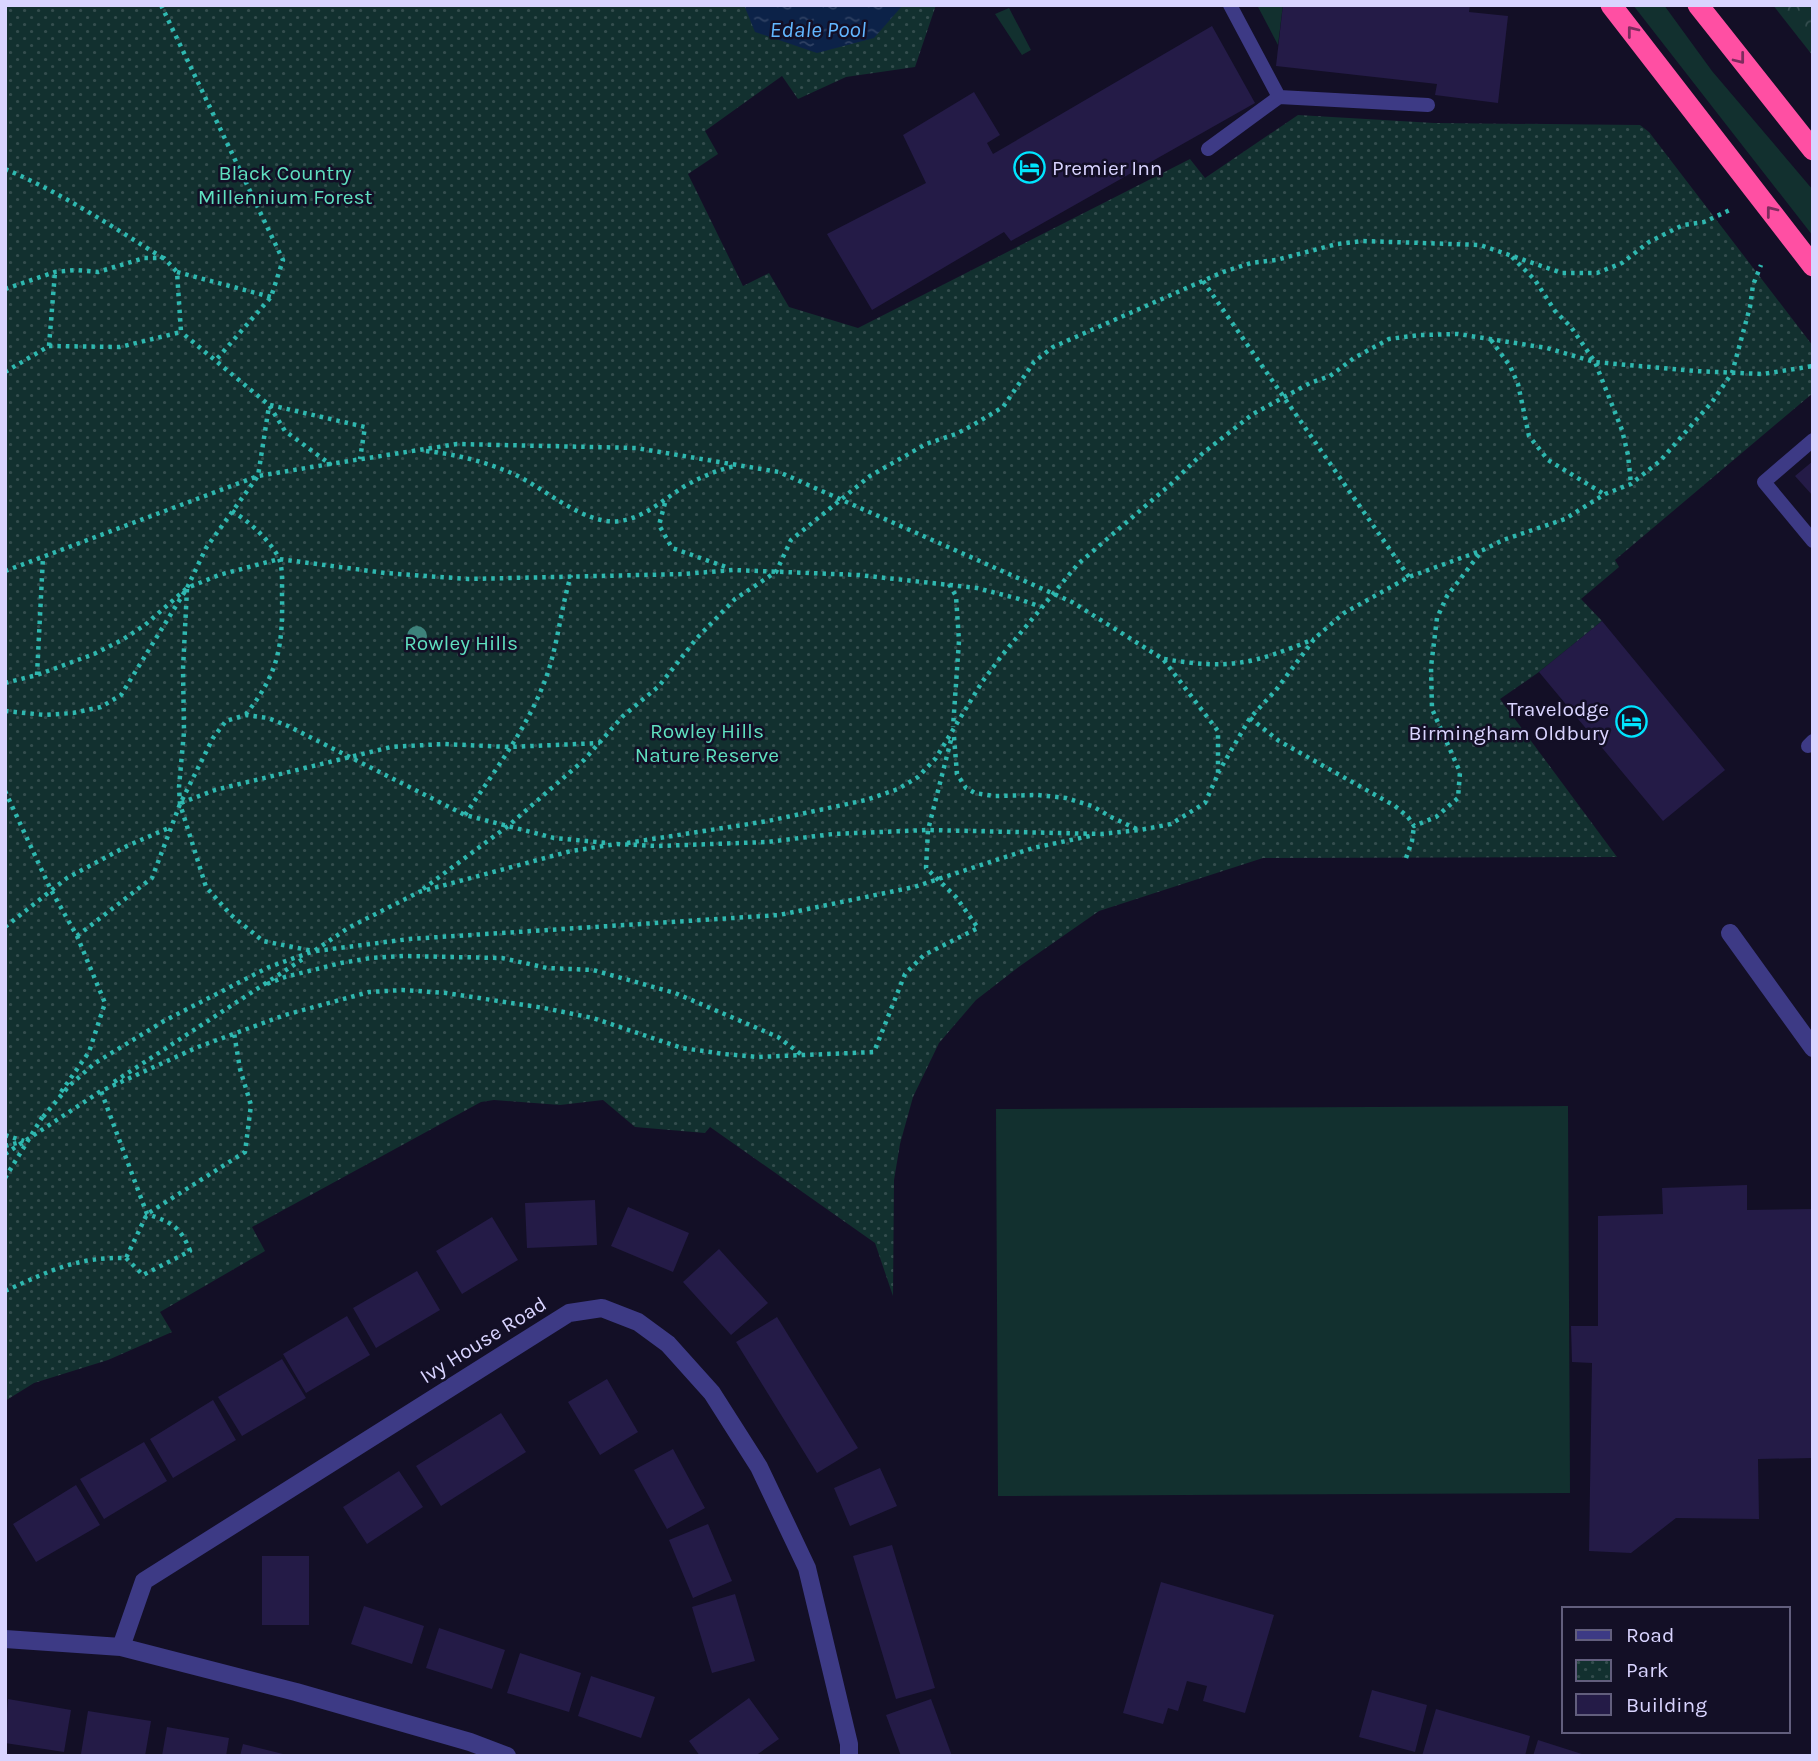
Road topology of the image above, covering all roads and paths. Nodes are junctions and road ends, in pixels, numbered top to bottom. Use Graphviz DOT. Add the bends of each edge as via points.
graph roads {
  1 [pos="161,5"];
  2 [pos="1230,5"];
  3 [pos="1611,5"];
  4 [pos="1698,5"];
  5 [pos="1279,97"];
  6 [pos="1428,105"];
  7 [pos="1208,149"];
  8 [pos="1813,150"];
  9 [pos="5,169"];
  10 [pos="1736,207"];
  11 [pos="1511,257"];
  12 [pos="164,258"];
  13 [pos="1761,265"];
  14 [pos="1813,265"];
  15 [pos="55,272"];
  16 [pos="177,272"];
  17 [pos="1203,281"];
  18 [pos="5,289"];
  19 [pos="271,297"];
  20 [pos="181,332"];
  21 [pos="1491,340"];
  22 [pos="49,346"];
  23 [pos="216,360"];
  24 [pos="1595,362"];
  25 [pos="1813,366"];
  26 [pos="5,372"];
  27 [pos="1732,373"];
  28 [pos="1282,397"];
  29 [pos="270,405"];
  30 [pos="1813,440"];
  31 [pos="419,450"];
  32 [pos="360,459"];
  33 [pos="330,464"];
  34 [pos="739,465"];
  35 [pos="258,476"];
  36 [pos="1631,484"];
  37 [pos="1605,495"];
  38 [pos="839,499"];
  39 [pos="665,502"];
  40 [pos="232,512"];
  41 [pos="1813,541"];
  42 [pos="1483,550"];
  43 [pos="43,557"];
  44 [pos="279,559"];
  45 [pos="733,570"];
  46 [pos="5,571"];
  47 [pos="776,572"];
  48 [pos="571,575"];
  49 [pos="1409,577"];
  50 [pos="948,584"];
  51 [pos="187,589"];
  52 [pos="1053,594"];
  53 [pos="1041,607"];
  54 [pos="1315,638"];
  55 [pos="1163,659"];
  56 [pos="37,675"];
  57 [pos="5,683"];
  58 [pos="5,711"];
  59 [pos="246,715"];
  60 [pos="1250,718"];
  61 [pos="953,731"];
  62 [pos="600,743"];
  63 [pos="510,747"];
  64 [pos="347,757"];
  65 [pos="1217,774"];
  66 [pos="5,791"];
  67 [pos="180,804"];
  68 [pos="465,815"];
  69 [pos="172,826"];
  70 [pos="508,826"];
  71 [pos="1414,826"];
  72 [pos="928,830"];
  73 [pos="1140,830"];
  74 [pos="1101,834"];
  75 [pos="617,844"];
  76 [pos="1406,858"];
  77 [pos="938,880"];
  78 [pos="51,890"];
  79 [pos="419,892"];
  80 [pos="5,927"];
  81 [pos="1731,933"];
  82 [pos="77,936"];
  83 [pos="314,951"];
  84 [pos="255,990"];
  85 [pos="234,1033"];
  86 [pos="1813,1048"];
  87 [pos="803,1056"];
  88 [pos="101,1091"];
  89 [pos="43,1117"];
  90 [pos="5,1135"];
  91 [pos="31,1137"];
  92 [pos="25,1141"];
  93 [pos="5,1146"];
  94 [pos="5,1154"];
  95 [pos="5,1178"];
  96 [pos="147,1214"];
  97 [pos="126,1258"];
  98 [pos="5,1291"];
  99 [pos="5,1639"];
  100 [pos="121,1647"];
  101 [pos="507,1756"];
  102 [pos="849,1756"];
  1 -- 19 [label="path" via="284,260"];
  2 -- 5 [label="lane"];
  14 -- 3 [label="highway, one-way"];
  4 -- 8 [label="highway, one-way"];
  5 -- 6 [label="lane"];
  5 -- 7 [label="lane"];
  9 -- 12 [label="path" via="87,209"];
  10 -- 11 [label="path" via="1704,222 1683,225 1649,242 1622,263 1597,272 1562,272"];
  11 -- 17 [label="path" via="1480,245 1363,241 1251,263"];
  11 -- 24 [label="path" via="1535,280"];
  12 -- 15 [label="path" via="144,258 98,272"];
  12 -- 16 [label="path"];
  13 -- 27 [label="path"];
  15 -- 18 [label="path"];
  15 -- 22 [label="path"];
  16 -- 19 [label="path"];
  16 -- 20 [label="path"];
  17 -- 28 [label="path"];
  17 -- 38 [label="path" via="1053,347 1034,362 1003,407 956,435 903,456"];
  19 -- 23 [label="path"];
  20 -- 22 [label="path" via="120,347"];
  20 -- 23 [label="path"];
  21 -- 24 [label="path" via="1547,348"];
  21 -- 28 [label="path" via="1458,334 1389,339 1330,376"];
  21 -- 37 [label="path" via="1518,384 1529,436 1548,460"];
  22 -- 26 [label="path"];
  23 -- 29 [label="path"];
  24 -- 27 [label="path"];
  24 -- 36 [label="path" via="1622,430"];
  25 -- 27 [label="path" via="1763,374"];
  27 -- 36 [label="path" via="1660,461"];
  28 -- 49 [label="path"];
  28 -- 52 [label="path" via="1203,453 1078,564"];
  29 -- 32 [label="path" via="365,427"];
  29 -- 33 [label="path" via="285,431"];
  29 -- 35 [label="path"];
  30 -- 41 [label="lane" via="1764,482"];
  31 -- 32 [label="path"];
  31 -- 34 [label="path" via="457,444 636,448"];
  31 -- 39 [label="path" via="448,453 510,472 599,521 640,515"];
  32 -- 33 [label="path"];
  33 -- 35 [label="path"];
  34 -- 38 [label="path" via="779,472"];
  34 -- 39 [label="path" via="717,470"];
  35 -- 40 [label="path"];
  35 -- 43 [label="path"];
  36 -- 37 [label="path"];
  37 -- 42 [label="path" via="1565,519"];
  38 -- 47 [label="path" via="791,540"];
  38 -- 52 [label="path"];
  39 -- 45 [label="path" via="659,525 672,548"];
  40 -- 44 [label="path" via="246,519"];
  40 -- 51 [label="path" via="206,548"];
  42 -- 49 [label="path"];
  42 -- 71 [label="path" via="1447,596 1437,618 1431,667 1432,709 1460,772 1458,798 1436,817"];
  43 -- 46 [label="path"];
  43 -- 56 [label="path"];
  44 -- 48 [label="path" via="441,577"];
  44 -- 51 [label="path"];
  44 -- 59 [label="path" via="282,622 278,658 264,693"];
  45 -- 47 [label="path"];
  45 -- 48 [label="path"];
  47 -- 50 [label="path"];
  47 -- 62 [label="path" via="735,599"];
  48 -- 63 [label="path" via="547,675"];
  49 -- 54 [label="path" via="1345,613"];
  50 -- 53 [label="path"];
  50 -- 61 [label="path" via="956,596 959,641"];
  51 -- 56 [label="path" via="122,640"];
  51 -- 58 [label="path" via="121,695 101,707 73,713"];
  51 -- 67 [label="path"];
  52 -- 53 [label="path"];
  52 -- 55 [label="path"];
  53 -- 61 [label="path" via="982,682"];
  54 -- 55 [label="path" via="1253,662 1200,665"];
  54 -- 60 [label="path"];
  55 -- 65 [label="path" via="1217,731"];
  56 -- 57 [label="path"];
  59 -- 64 [label="path" via="288,726"];
  59 -- 67 [label="path" via="226,721 219,730"];
  60 -- 65 [label="path"];
  60 -- 71 [label="path" via="1279,741 1395,806"];
  61 -- 72 [label="path"];
  61 -- 73 [label="path" via="957,774 975,793 1066,798"];
  61 -- 75 [label="path" via="918,777 866,800 768,821"];
  62 -- 63 [label="path"];
  62 -- 70 [label="path"];
  63 -- 64 [label="path" via="443,744"];
  63 -- 68 [label="path"];
  64 -- 67 [label="path" via="215,790"];
  64 -- 68 [label="path"];
  65 -- 73 [label="path" via="1205,803 1171,824"];
  66 -- 78 [label="path"];
  67 -- 69 [label="path"];
  67 -- 83 [label="path" via="206,887 223,906 263,941"];
  68 -- 70 [label="path"];
  69 -- 78 [label="path" via="115,852"];
  69 -- 82 [label="path" via="152,878"];
  70 -- 75 [label="path" via="554,838"];
  70 -- 79 [label="path"];
  71 -- 76 [label="path"];
  72 -- 74 [label="path"];
  72 -- 75 [label="path" via="767,842"];
  72 -- 77 [label="path" via="926,868"];
  73 -- 74 [label="path"];
  74 -- 77 [label="path" via="1033,848"];
  75 -- 79 [label="path" via="571,851"];
  77 -- 83 [label="path" via="779,915 409,939"];
  77 -- 87 [label="path" via="978,928 924,955 905,974 874,1052"];
  78 -- 80 [label="path"];
  78 -- 82 [label="path"];
  79 -- 83 [label="path"];
  81 -- 86 [label="street"];
  82 -- 89 [label="path" via="106,1003 89,1052"];
  83 -- 84 [label="path"];
  83 -- 89 [label="path" via="238,982 95,1063"];
  84 -- 87 [label="path" via="285,976 371,958 502,958 547,968 593,970 653,986 768,1032"];
  84 -- 88 [label="path"];
  85 -- 87 [label="path" via="369,992 403,990 544,1007 682,1048 758,1057"];
  85 -- 88 [label="path"];
  85 -- 96 [label="path" via="251,1105 245,1152"];
  88 -- 91 [label="path"];
  88 -- 96 [label="path"];
  89 -- 91 [label="path"];
  90 -- 92 [label="path"];
  91 -- 92 [label="path"];
  91 -- 95 [label="path"];
  92 -- 93 [label="path"];
  92 -- 94 [label="path"];
  96 -- 97 [label="path"];
  96 -- 97 [label="path" via="170,1222 185,1237 190,1251 143,1275"];
  97 -- 98 [label="path" via="71,1263"];
  99 -- 100 [label="street"];
  100 -- 101 [label="street" via="296,1692"];
  100 -- 102 [label="street, Ivy House Road" via="144,1581 569,1312 602,1308 638,1322 668,1344 712,1393 759,1466 807,1568"];
}
